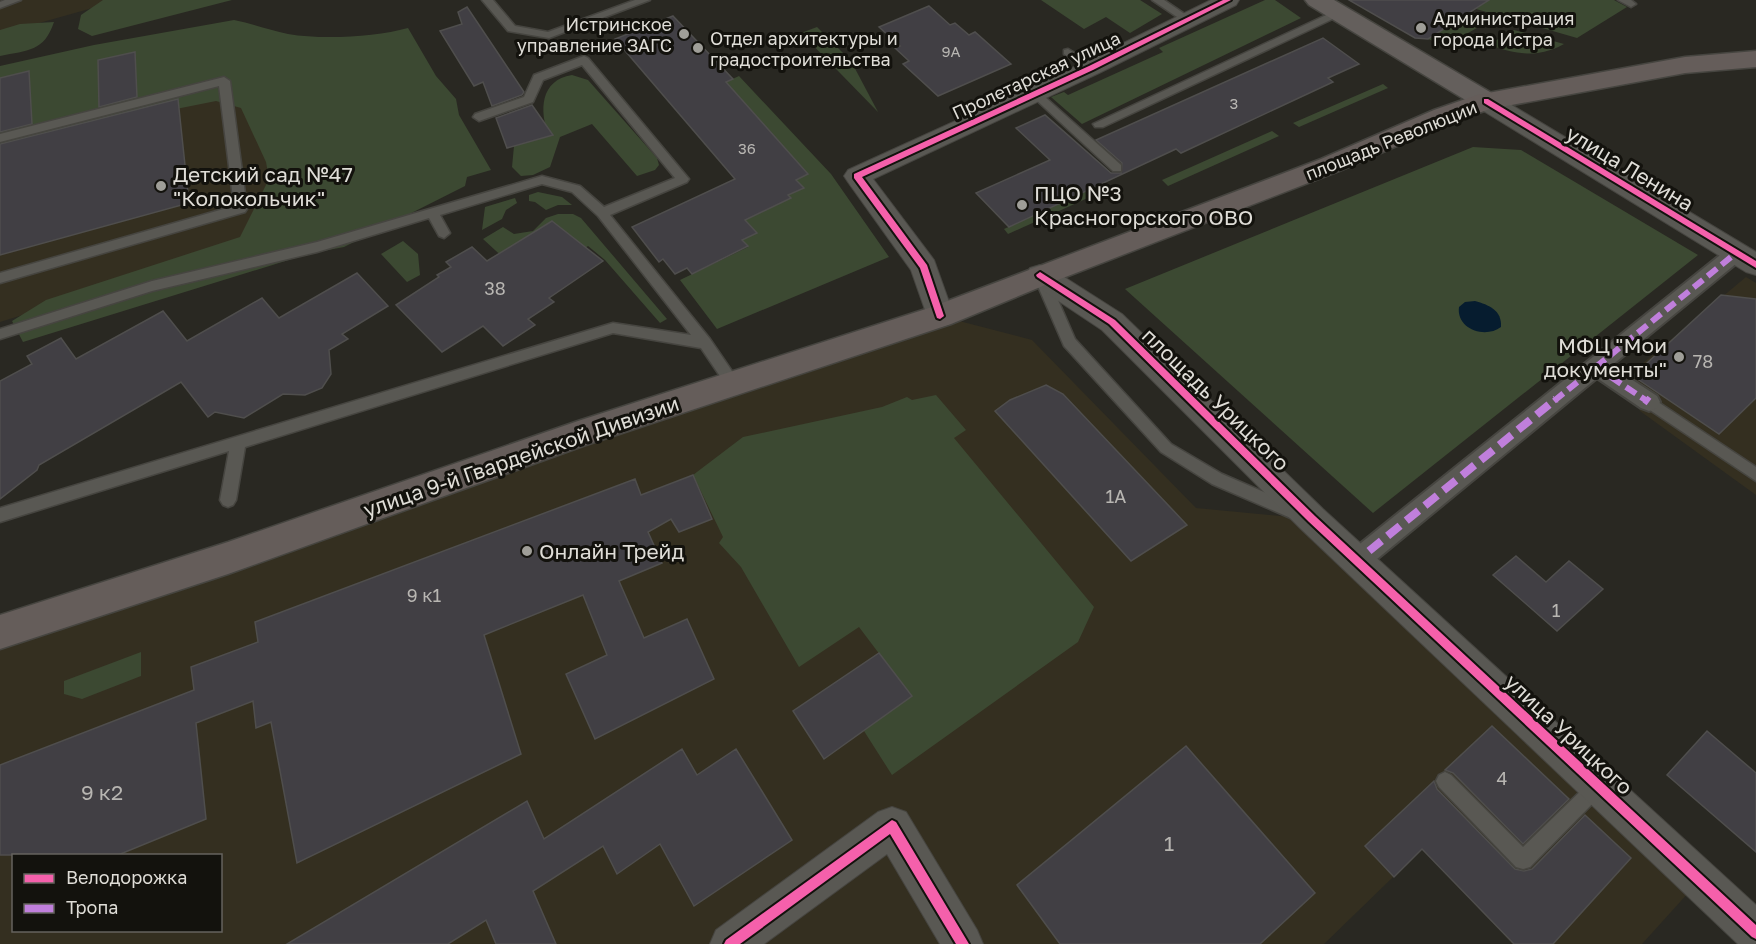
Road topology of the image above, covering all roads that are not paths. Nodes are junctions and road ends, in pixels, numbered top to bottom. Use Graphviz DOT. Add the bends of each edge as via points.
graph roads {
  1 [pos="16,0"];
  2 [pos="487,0"];
  3 [pos="645,0"];
  4 [pos="1157,0"];
  5 [pos="1228,0"];
  6 [pos="0,5"];
  7 [pos="1327,7"];
  8 [pos="1190,21"];
  9 [pos="1068,52"];
  10 [pos="1756,58"];
  11 [pos="1091,68"];
  12 [pos="1036,93"];
  13 [pos="1486,101"];
  14 [pos="479,117"];
  15 [pos="1099,124"];
  16 [pos="0,138"];
  17 [pos="1117,168"];
  18 [pos="432,213"];
  19 [pos="602,213"];
  20 [pos="444,233"];
  21 [pos="1746,259"];
  22 [pos="1040,275"];
  23 [pos="0,278"];
  24 [pos="940,316"];
  25 [pos="0,334"];
  26 [pos="705,343"];
  27 [pos="1596,367"];
  28 [pos="733,384"];
  29 [pos="1649,402"];
  30 [pos="238,442"];
  31 [pos="1756,475"];
  32 [pos="228,500"];
  33 [pos="0,515"];
  34 [pos="1312,519"];
  35 [pos="1363,556"];
  36 [pos="0,632"];
  37 [pos="1445,781"];
  38 [pos="1598,786"];
  39 [pos="1756,933"];
  40 [pos="730,944"];
  41 [pos="963,944"];
  1 -- 6 [label="lane"];
  2 -- 3 [label="lane" via="512,29 549,35"];
  4 -- 8 [label="lane"];
  5 -- 8 [label="street, Пролетарская улица"];
  7 -- 13 [label="main road, улица Ленина"];
  7 -- 15 [label="lane"];
  8 -- 11 [label="street, Пролетарская улица"];
  9 -- 11 [label="lane"];
  10 -- 13 [label="main road, площадь Революции" via="1684,65"];
  11 -- 12 [label="street, Пролетарская улица"];
  12 -- 17 [label="lane"];
  12 -- 24 [label="street, Пролетарская улица" via="857,176 924,267"];
  13 -- 21 [label="street, улица Ленина"];
  13 -- 22 [label="main road, площадь Революции" via="1213,211"];
  14 -- 19 [label="lane" via="529,99 538,78 584,60 683,179"];
  16 -- 23 [label="lane" via="224,81 242,209"];
  18 -- 19 [label="lane" via="542,180 576,189"];
  18 -- 20 [label="lane"];
  18 -- 25 [label="lane" via="317,247 152,286"];
  19 -- 26 [label="lane"];
  21 -- 27 [label="street"];
  22 -- 24 [label="main road, улица 9-й Гвардейской Дивизии"];
  22 -- 34 [label="street, площадь Урицкого" via="1112,322"];
  22 -- 34 [label="lane, площадь Урицкого" via="1069,342 1166,448 1217,479"];
  24 -- 28 [label="main road, улица 9-й Гвардейской Дивизии"];
  26 -- 28 [label="lane"];
  26 -- 30 [label="lane" via="613,328"];
  27 -- 29 [label="street"];
  27 -- 35 [label="street"];
  28 -- 36 [label="main road, улица 9-й Гвардейской Дивизии"];
  29 -- 31 [label="lane"];
  30 -- 32 [label="lane"];
  30 -- 33 [label="lane"];
  34 -- 35 [label="street, площадь Урицкого"];
  35 -- 38 [label="street, улица Урицкого"];
  37 -- 38 [label="lane" via="1523,860"];
  38 -- 39 [label="street, улица Урицкого"];
  40 -- 41 [label="street" via="892,826"];
}
